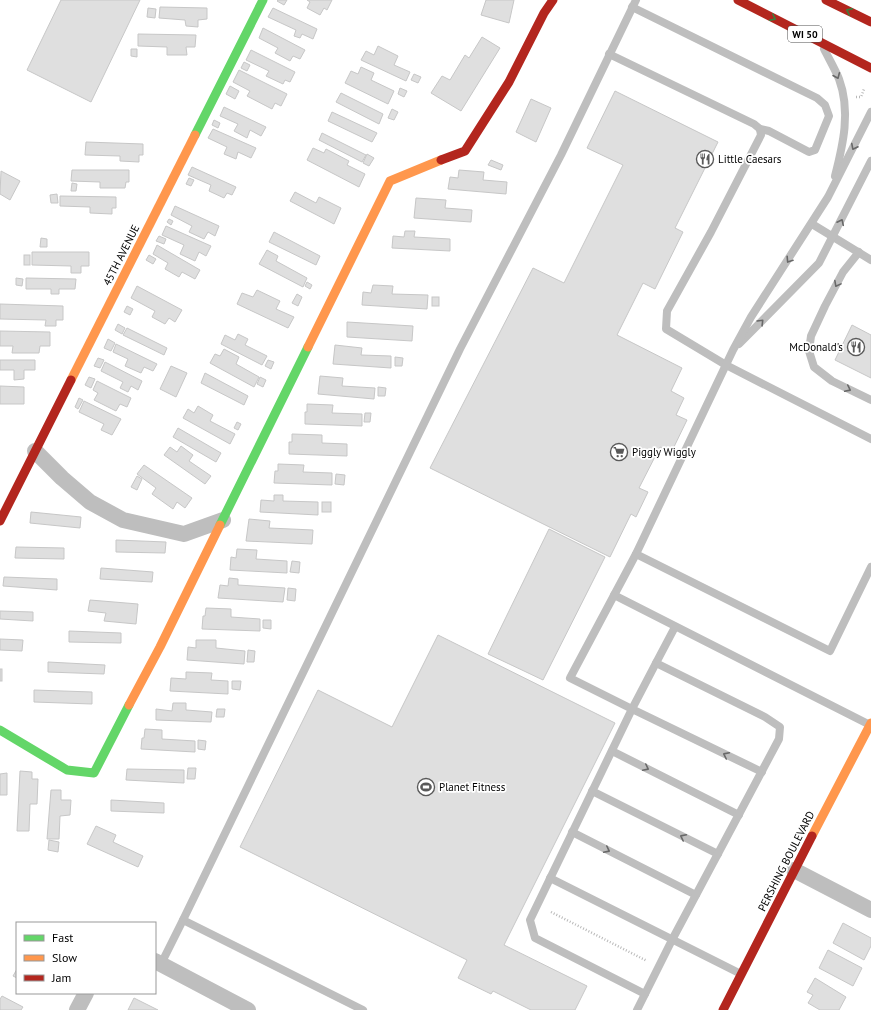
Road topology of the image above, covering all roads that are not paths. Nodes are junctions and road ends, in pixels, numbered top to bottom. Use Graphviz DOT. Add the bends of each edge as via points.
graph roads {
  1 [pos="263,0"];
  2 [pos="553,0"];
  3 [pos="738,0"];
  4 [pos="826,0"];
  5 [pos="634,4"];
  6 [pos="871,22"];
  7 [pos="819,41"];
  8 [pos="609,54"];
  9 [pos="871,68"];
  10 [pos="871,112"];
  11 [pos="760,129"];
  12 [pos="871,161"];
  13 [pos="828,197"];
  14 [pos="812,224"];
  15 [pos="833,237"];
  16 [pos="859,252"];
  17 [pos="871,260"];
  18 [pos="733,350"];
  19 [pos="726,365"];
  20 [pos="871,400"];
  21 [pos="871,439"];
  22 [pos="35,451"];
  23 [pos="222,520"];
  24 [pos="0,521"];
  25 [pos="636,554"];
  26 [pos="871,566"];
  27 [pos="614,595"];
  28 [pos="675,627"];
  29 [pos="656,663"];
  30 [pos="632,709"];
  31 [pos="870,724"];
  32 [pos="0,730"];
  33 [pos="612,751"];
  34 [pos="762,772"];
  35 [pos="592,791"];
  36 [pos="739,815"];
  37 [pos="572,832"];
  38 [pos="718,854"];
  39 [pos="794,870"];
  40 [pos="550,878"];
  41 [pos="696,895"];
  42 [pos="871,910"];
  43 [pos="183,920"];
  44 [pos="672,940"];
  45 [pos="158,962"];
  46 [pos="741,974"];
  47 [pos="85,994"];
  48 [pos="644,994"];
  49 [pos="77,1010"];
  50 [pos="248,1010"];
  51 [pos="363,1010"];
  52 [pos="637,1010"];
  53 [pos="723,1010"];
  1 -- 22 [label="street, 45TH AVENUE"];
  2 -- 23 [label="street" via="509,82 465,151 390,181"];
  3 -- 7 [label="street, WI 50, one-way"];
  6 -- 4 [label="street, one-way"];
  5 -- 8 [label="lane"];
  5 -- 11 [label="lane" via="817,98 825,105 829,116 815,150 809,152 770,131"];
  7 -- 9 [label="street, WI 50"];
  7 -- 13 [label="lane, one-way" via="838,78 845,104 842,146"];
  8 -- 11 [label="lane"];
  8 -- 43 [label="lane" via="557,162 460,349"];
  10 -- 13 [label="lane, one-way"];
  11 -- 19 [label="lane" via="761,135 667,311 666,329"];
  15 -- 12 [label="lane, one-way"];
  13 -- 14 [label="lane"];
  14 -- 15 [label="lane"];
  14 -- 18 [label="lane, one-way" via="751,317"];
  15 -- 16 [label="lane"];
  18 -- 15 [label="lane, one-way" via="815,268"];
  16 -- 17 [label="lane"];
  16 -- 20 [label="lane, one-way" via="843,272 825,306 811,336 809,351 814,367 832,381"];
  18 -- 19 [label="lane"];
  19 -- 21 [label="lane"];
  19 -- 25 [label="lane"];
  22 -- 23 [label="street" via="90,502 123,520 184,534"];
  22 -- 24 [label="street, 45TH AVENUE"];
  23 -- 32 [label="street" via="160,647 94,773 67,770"];
  25 -- 26 [label="lane" via="830,651"];
  25 -- 27 [label="lane"];
  27 -- 28 [label="lane"];
  27 -- 30 [label="lane" via="570,678"];
  28 -- 29 [label="lane"];
  28 -- 31 [label="lane"];
  29 -- 30 [label="lane"];
  29 -- 34 [label="lane" via="765,717 780,727 779,739"];
  30 -- 33 [label="lane"];
  34 -- 30 [label="lane, one-way"];
  31 -- 39 [label="street, PERSHING BOULEVARD"];
  33 -- 35 [label="lane"];
  33 -- 36 [label="lane, one-way"];
  34 -- 36 [label="lane"];
  35 -- 37 [label="lane"];
  38 -- 35 [label="lane, one-way"];
  36 -- 38 [label="lane"];
  37 -- 40 [label="lane"];
  37 -- 41 [label="lane, one-way"];
  38 -- 41 [label="lane"];
  39 -- 42 [label="street"];
  39 -- 46 [label="street, PERSHING BOULEVARD"];
  40 -- 44 [label="lane"];
  40 -- 48 [label="lane" via="530,920 535,938"];
  41 -- 44 [label="lane"];
  43 -- 45 [label="lane"];
  43 -- 51 [label="lane"];
  44 -- 46 [label="lane"];
  44 -- 48 [label="lane"];
  45 -- 50 [label="street"];
  46 -- 53 [label="street, PERSHING BOULEVARD"];
  47 -- 49 [label="street"];
  48 -- 52 [label="lane"];
}
